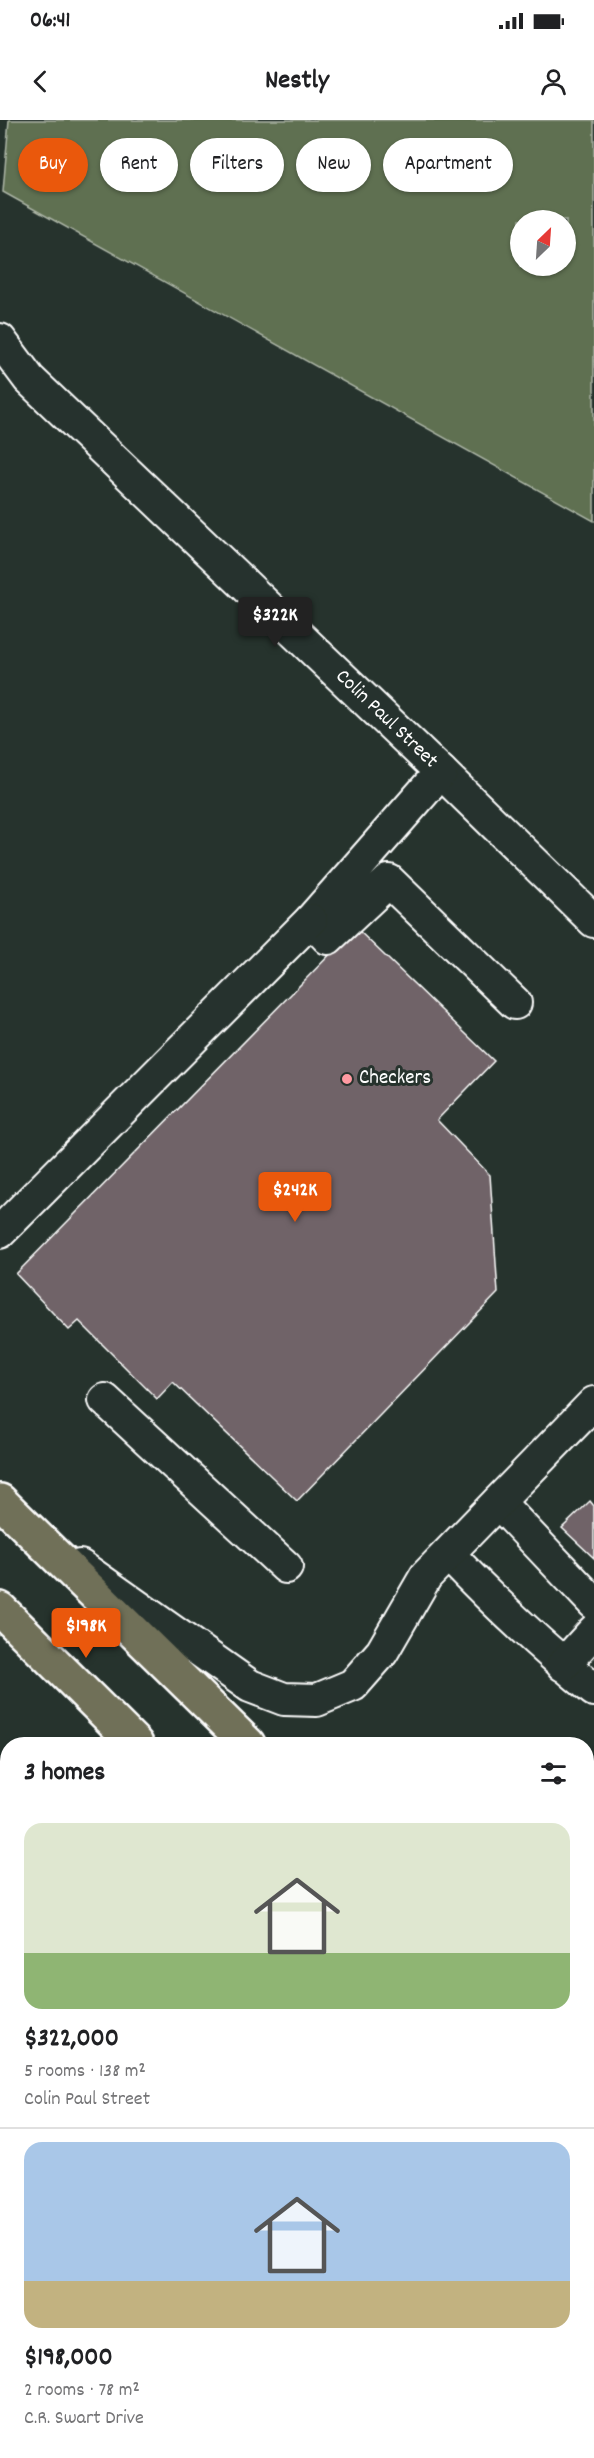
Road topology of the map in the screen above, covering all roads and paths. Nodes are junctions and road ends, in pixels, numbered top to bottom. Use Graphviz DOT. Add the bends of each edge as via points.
graph roads {
  1 [pos="0,340"];
  2 [pos="441,772"];
  3 [pos="312,920"];
  4 [pos="594,921"];
  5 [pos="515,1003"];
  6 [pos="0,1232"];
  7 [pos="105,1400"];
  8 [pos="594,1403"];
  9 [pos="0,1501"];
  10 [pos="498,1502"];
  11 [pos="30,1531"];
  12 [pos="448,1554"];
  13 [pos="286,1567"];
  14 [pos="594,1603"];
  15 [pos="0,1609"];
  16 [pos="594,1631"];
  17 [pos="563,1665"];
  18 [pos="594,1690"];
  19 [pos="129,1737"];
  20 [pos="242,1737"];
  1 -- 2 [label="street, Colin Paul Street" via="29,379"];
  2 -- 3 [label="street"];
  2 -- 4 [label="street, Colin Paul Street"];
  3 -- 5 [label="street" via="328,938 389,881"];
  3 -- 6 [label="street"];
  7 -- 13 [label="street"];
  8 -- 10 [label="street"];
  9 -- 11 [label="main road"];
  10 -- 12 [label="street"];
  10 -- 14 [label="street"];
  11 -- 12 [label="street" via="250,1686 284,1700 317,1700 353,1685 382,1652 426,1576"];
  11 -- 20 [label="main road"];
  12 -- 17 [label="street"];
  15 -- 19 [label="main road"];
  16 -- 17 [label="street"];
  17 -- 18 [label="street"];
}
